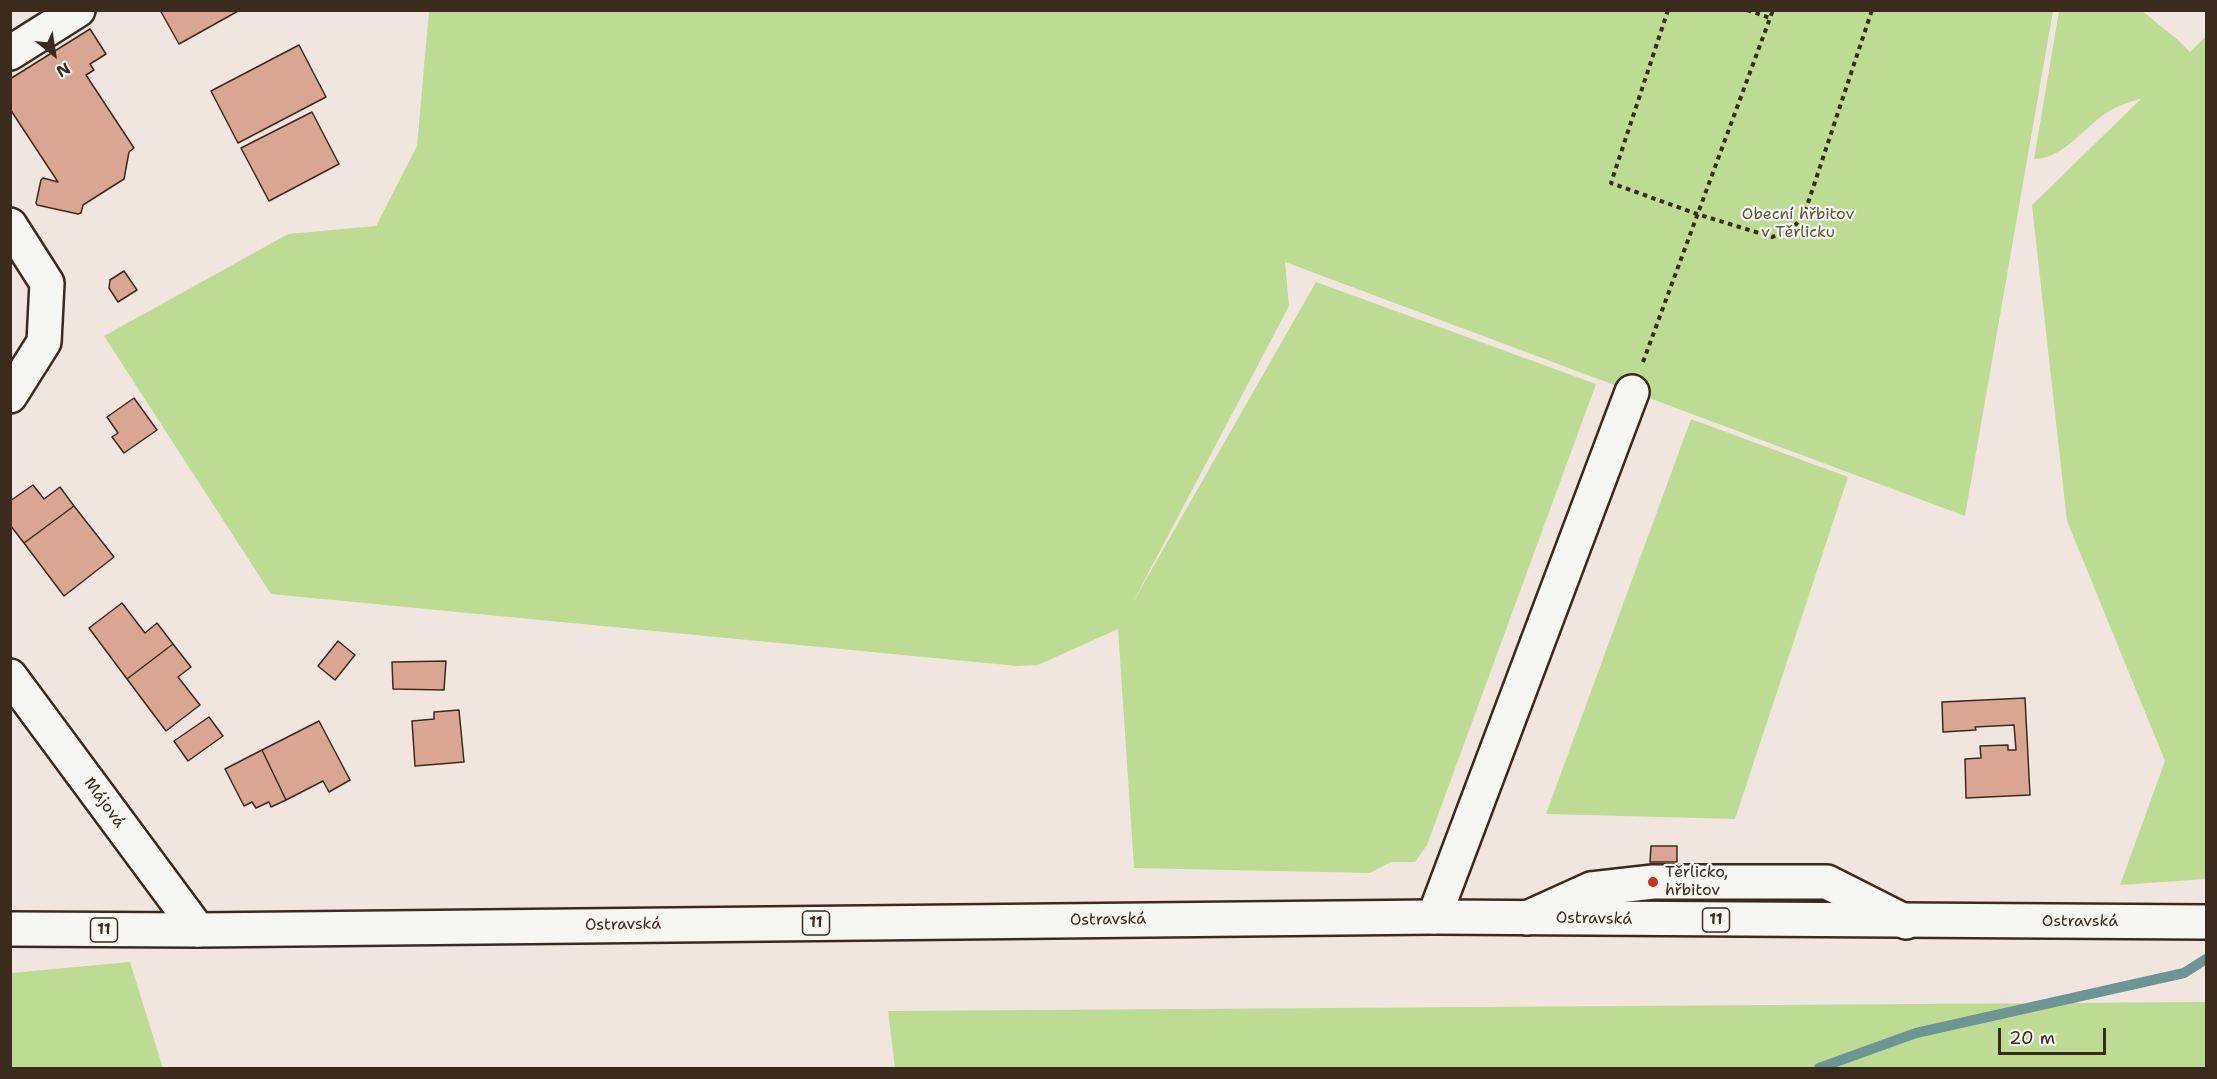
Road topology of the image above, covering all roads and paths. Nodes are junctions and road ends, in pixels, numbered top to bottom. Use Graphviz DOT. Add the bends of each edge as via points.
graph roads {
  1 [pos="78,10"];
  2 [pos="1668,10"];
  3 [pos="1747,10"];
  4 [pos="1773,10"];
  5 [pos="1872,10"];
  6 [pos="1770,18"];
  7 [pos="10,53"];
  8 [pos="1697,214"];
  9 [pos="10,225"];
  10 [pos="1632,392"];
  11 [pos="10,396"];
  12 [pos="10,676"];
  13 [pos="1434,917"];
  14 [pos="2206,922"];
  15 [pos="10,929"];
  16 [pos="198,930"];
  1 -- 7 [label="main road"];
  2 -- 8 [label="path" via="1611,183"];
  3 -- 6 [label="path"];
  4 -- 6 [label="path"];
  5 -- 8 [label="path" via="1804,215 1790,231 1772,237"];
  6 -- 8 [label="path"];
  8 -- 10 [label="path"];
  9 -- 11 [label="main road" via="46,283 44,342"];
  10 -- 13 [label="main road"];
  12 -- 16 [label="main road, Májová"];
  13 -- 14 [label="main road, Ostravská / 11"];
  13 -- 16 [label="main road, Ostravská / 11"];
  15 -- 16 [label="main road, Ostravská / 11"];
}
